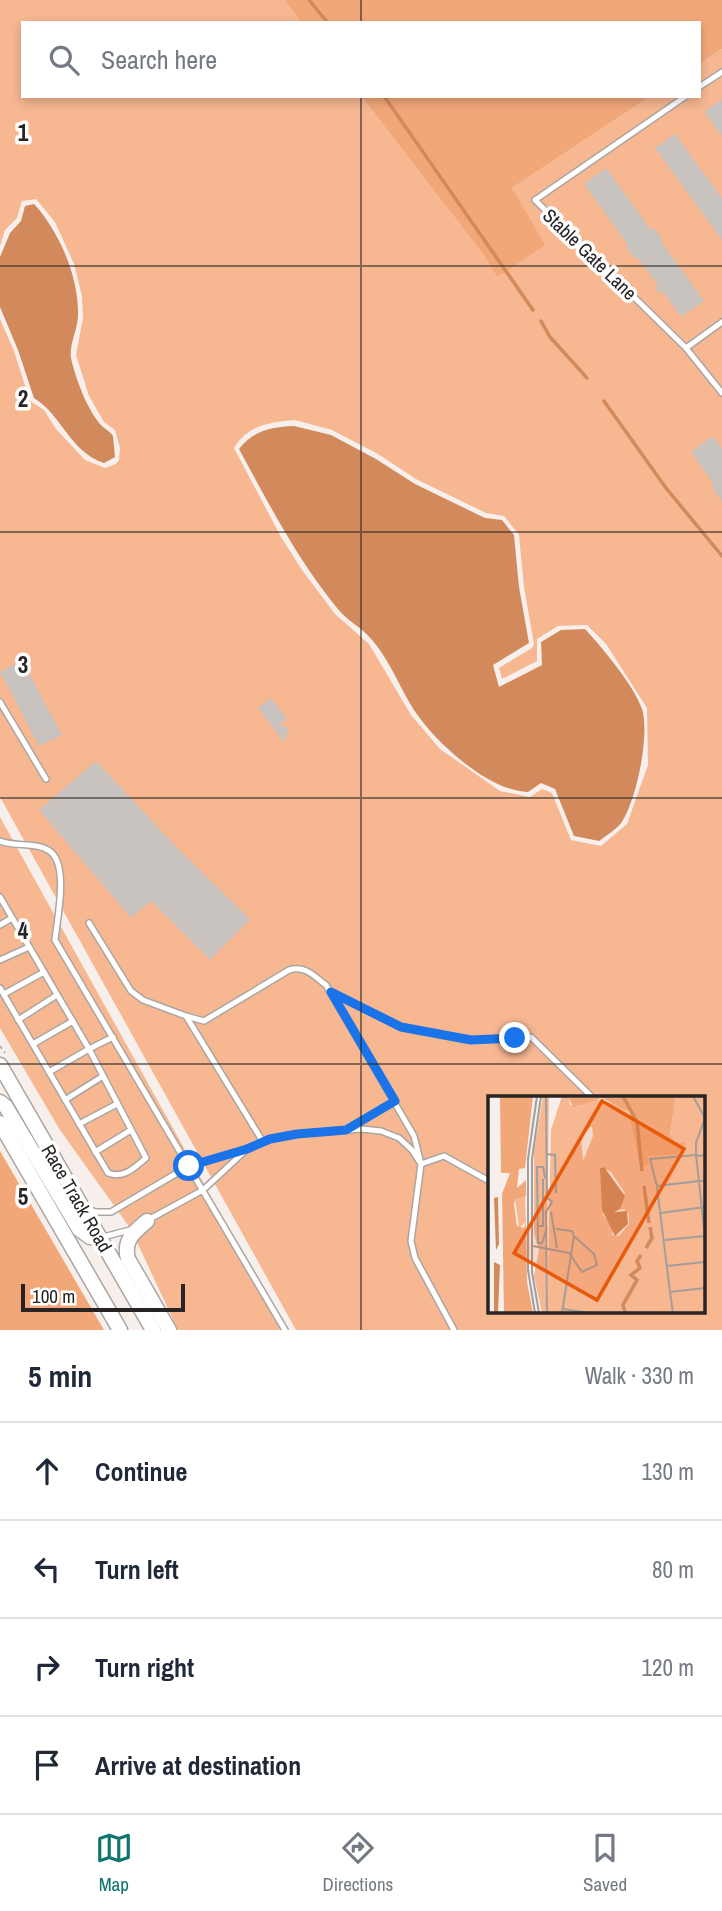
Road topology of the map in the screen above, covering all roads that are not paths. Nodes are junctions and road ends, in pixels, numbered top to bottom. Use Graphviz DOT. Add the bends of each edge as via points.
graph roads {
  1 [pos="722,72"];
  2 [pos="701,86"];
  3 [pos="683,98"];
  4 [pos="722,322"];
  5 [pos="686,348"];
  6 [pos="722,393"];
  7 [pos="0,702"];
  8 [pos="46,779"];
  9 [pos="0,841"];
  10 [pos="0,897"];
  11 [pos="12,918"];
  12 [pos="89,923"];
  13 [pos="0,925"];
  14 [pos="29,947"];
  15 [pos="0,961"];
  16 [pos="44,972"];
  17 [pos="2,991"];
  18 [pos="331,992"];
  19 [pos="57,995"];
  20 [pos="186,1016"];
  21 [pos="18,1020"];
  22 [pos="73,1021"];
  23 [pos="113,1037"];
  24 [pos="33,1044"];
  25 [pos="89,1049"];
  26 [pos="0,1065"];
  27 [pos="49,1072"];
  28 [pos="103,1076"];
  29 [pos="589,1096"];
  30 [pos="65,1100"];
  31 [pos="395,1101"];
  32 [pos="0,1102"];
  33 [pos="117,1104"];
  34 [pos="0,1123"];
  35 [pos="79,1124"];
  36 [pos="131,1130"];
  37 [pos="346,1130"];
  38 [pos="263,1142"];
  39 [pos="247,1149"];
  40 [pos="96,1152"];
  41 [pos="421,1164"];
  42 [pos="189,1166"];
  43 [pos="488,1180"];
  44 [pos="203,1190"];
  45 [pos="82,1206"];
  46 [pos="147,1220"];
  47 [pos="100,1238"];
  48 [pos="120,1330"];
  49 [pos="153,1330"];
  50 [pos="169,1330"];
  51 [pos="285,1330"];
  52 [pos="454,1330"];
  1 -- 2 [label="lane"];
  3 -- 5 [label="lane, Stable Gate Lane" via="535,200"];
  4 -- 5 [label="lane"];
  5 -- 6 [label="lane, Stable Gate Lane"];
  7 -- 8 [label="lane"];
  9 -- 23 [label="lane" via="48,850 56,858 62,871 55,940"];
  10 -- 11 [label="lane"];
  11 -- 13 [label="lane"];
  11 -- 14 [label="lane"];
  12 -- 20 [label="lane" via="131,991"];
  14 -- 15 [label="lane"];
  14 -- 16 [label="lane"];
  16 -- 17 [label="lane"];
  16 -- 19 [label="lane"];
  17 -- 21 [label="lane"];
  18 -- 20 [label="lane" via="297,967 204,1021"];
  18 -- 29 [label="lane" via="401,1027 471,1040 531,1037"];
  18 -- 31 [label="lane"];
  19 -- 21 [label="lane"];
  19 -- 22 [label="lane"];
  20 -- 38 [label="lane"];
  21 -- 24 [label="lane"];
  22 -- 24 [label="lane"];
  22 -- 25 [label="lane"];
  23 -- 25 [label="lane"];
  23 -- 42 [label="lane"];
  24 -- 27 [label="lane"];
  25 -- 27 [label="lane"];
  25 -- 28 [label="lane"];
  26 -- 45 [label="main road, Race Track Road"];
  27 -- 30 [label="lane"];
  28 -- 30 [label="lane"];
  28 -- 33 [label="lane"];
  30 -- 35 [label="lane"];
  31 -- 37 [label="lane"];
  31 -- 41 [label="lane" via="415,1136"];
  32 -- 47 [label="main road" via="79,1229"];
  33 -- 35 [label="lane"];
  33 -- 36 [label="lane"];
  34 -- 48 [label="main road, Race Track Road"];
  35 -- 40 [label="lane"];
  36 -- 40 [label="lane"];
  36 -- 40 [label="lane" via="145,1158 128,1172 108,1173"];
  37 -- 38 [label="lane"];
  37 -- 41 [label="lane" via="381,1131 399,1138"];
  38 -- 39 [label="lane"];
  39 -- 42 [label="lane"];
  39 -- 44 [label="lane"];
  41 -- 43 [label="lane" via="444,1156"];
  41 -- 52 [label="lane" via="411,1241 415,1258"];
  42 -- 44 [label="lane"];
  42 -- 45 [label="lane" via="111,1212"];
  44 -- 46 [label="lane"];
  44 -- 51 [label="lane"];
  45 -- 47 [label="main road, Race Track Road"];
  46 -- 47 [label="lane" via="124,1233"];
  46 -- 50 [label="main road" via="128,1240 126,1251"];
  47 -- 49 [label="main road, Race Track Road"];
}
